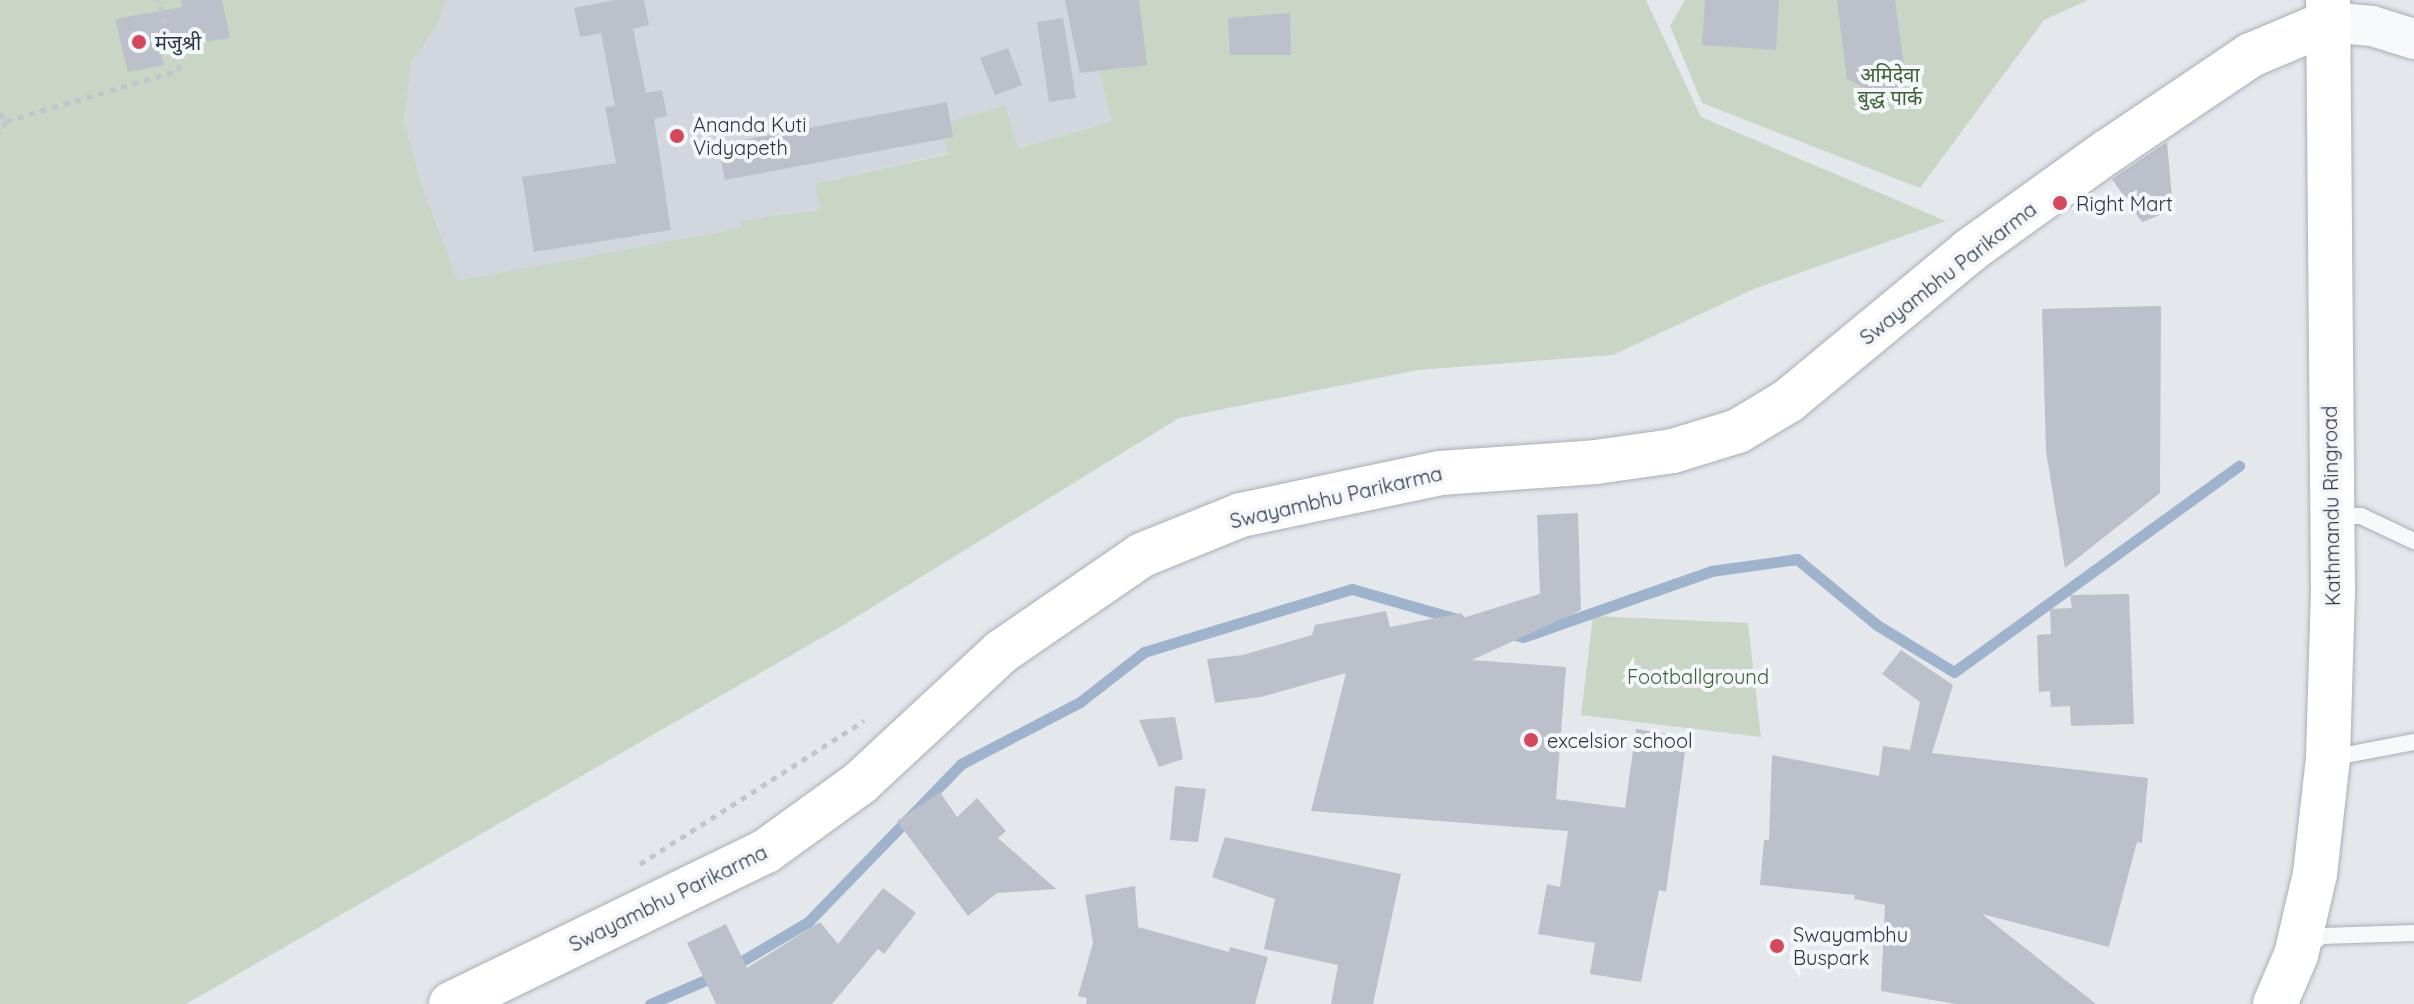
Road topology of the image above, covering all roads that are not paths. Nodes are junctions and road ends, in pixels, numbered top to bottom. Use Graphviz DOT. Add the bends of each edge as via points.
graph roads {
  1 [pos="2329,11"];
  2 [pos="2414,39"];
  3 [pos="2331,516"];
  4 [pos="2414,541"];
  5 [pos="2414,742"];
  6 [pos="2328,758"];
  7 [pos="2414,933"];
  8 [pos="2296,955"];
  9 [pos="451,1004"];
  10 [pos="2275,1004"];
  1 -- 2 [label="street"];
  1 -- 3 [label="main road, Kathmandu Ringroad"];
  1 -- 9 [label="main road, Swayambhu Parikarma" via="2251,55 2107,152 1969,251 1788,401 1738,431 1673,451 1596,462 1440,473 1241,515 1142,555 1001,652 860,783 766,851"];
  3 -- 4 [label="lane" via="2361,516"];
  3 -- 6 [label="main road, Kathmandu Ringroad"];
  5 -- 6 [label="lane"];
  6 -- 8 [label="main road, Kathmandu Ringroad" via="2315,874"];
  7 -- 8 [label="lane" via="2322,936"];
  8 -- 10 [label="main road, Kathmandu Ringroad"];
}
